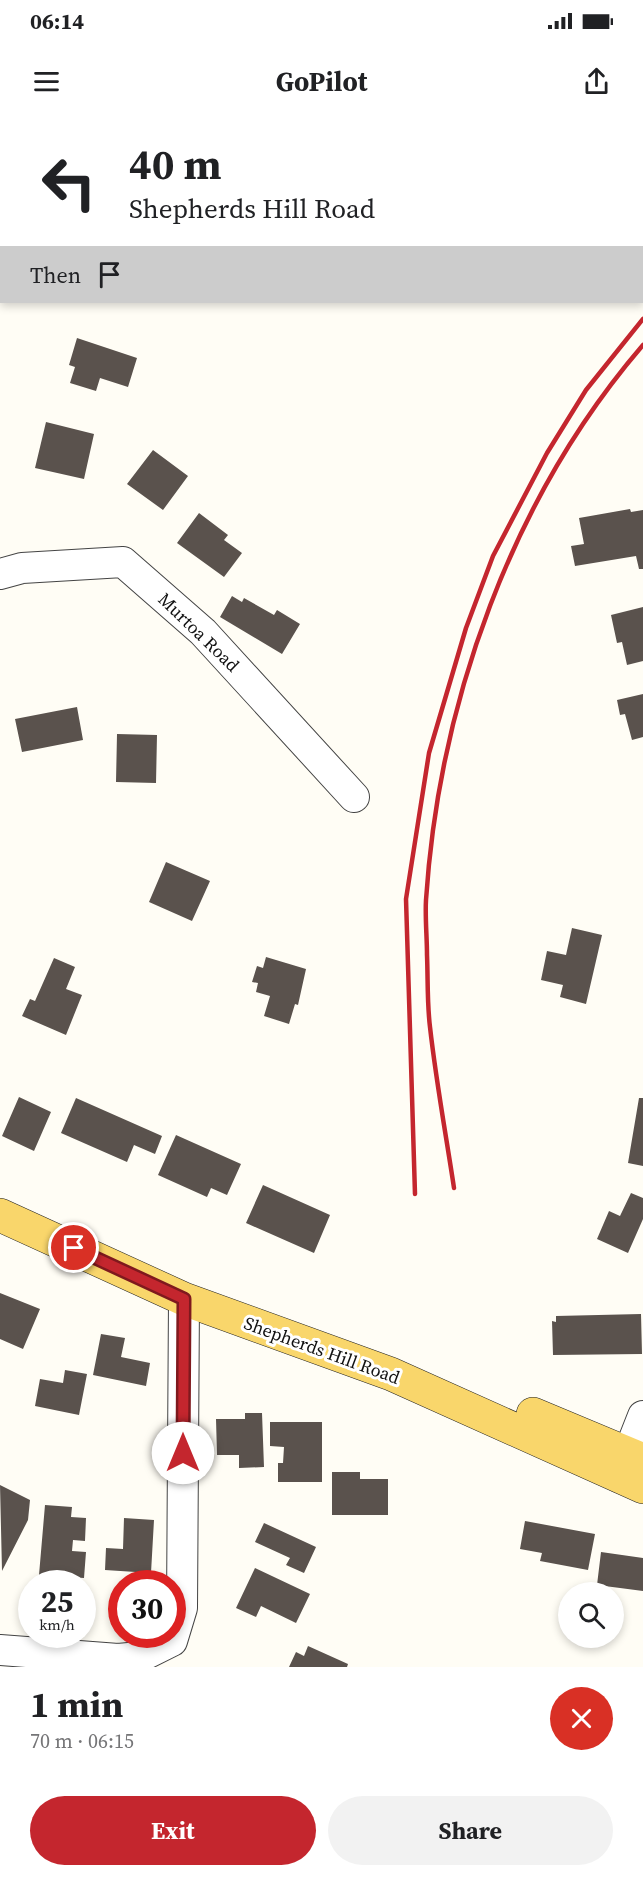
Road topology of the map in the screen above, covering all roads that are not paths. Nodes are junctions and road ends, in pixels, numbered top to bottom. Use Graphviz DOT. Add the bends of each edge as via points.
graph roads {
  1 [pos="0,574"];
  2 [pos="354,797"];
  3 [pos="0,1192"];
  4 [pos="0,1215"];
  5 [pos="184,1299"];
  6 [pos="643,1416"];
  7 [pos="633,1469"];
  8 [pos="0,1650"];
  1 -- 2 [label="street, Murtoa Road" via="22,568 123,562 203,632"];
  3 -- 7 [label="main road, Shepherds Hill Road" via="187,1276 392,1355"];
  4 -- 5 [label="main road, Shepherds Hill Road"];
  5 -- 7 [label="main road, Shepherds Hill Road" via="391,1374"];
  5 -- 8 [label="street" via="183,1608 172,1641 140,1657 118,1659"];
  6 -- 7 [label="street"];
}
